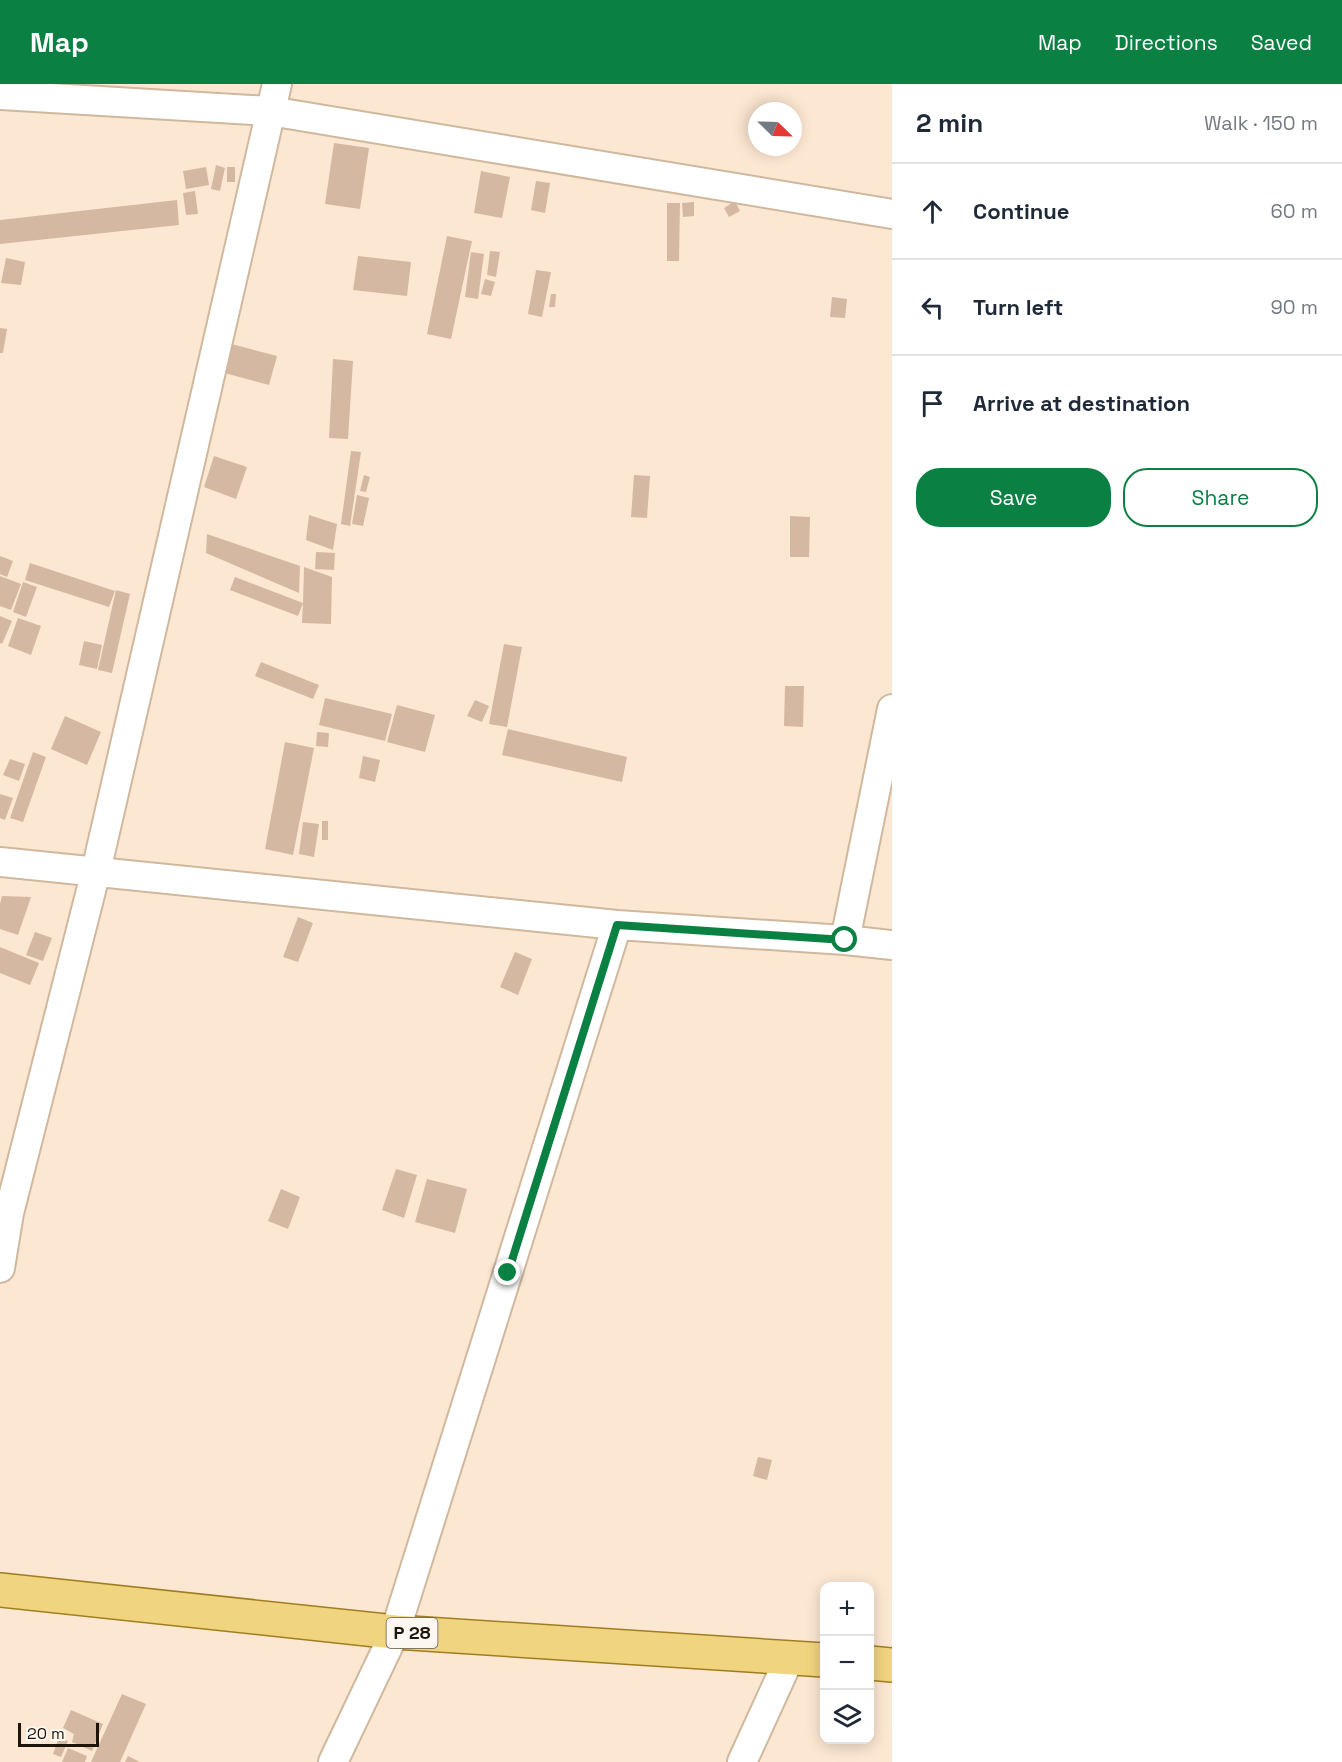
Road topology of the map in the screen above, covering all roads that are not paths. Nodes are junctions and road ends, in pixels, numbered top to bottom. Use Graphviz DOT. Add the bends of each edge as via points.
graph roads {
  1 [pos="0,94"];
  2 [pos="273,97"];
  3 [pos="892,214"];
  4 [pos="892,709"];
  5 [pos="0,862"];
  6 [pos="96,871"];
  7 [pos="617,925"];
  8 [pos="845,940"];
  9 [pos="892,945"];
  10 [pos="0,1268"];
  11 [pos="0,1590"];
  12 [pos="395,1632"];
  13 [pos="790,1657"];
  14 [pos="820,1660"];
  15 [pos="874,1663"];
  16 [pos="892,1665"];
  17 [pos="333,1762"];
  18 [pos="742,1762"];
  1 -- 2 [label="street"];
  2 -- 3 [label="street"];
  2 -- 6 [label="street"];
  4 -- 8 [label="street"];
  5 -- 6 [label="street"];
  6 -- 7 [label="street"];
  6 -- 10 [label="street" via="9,1213"];
  7 -- 8 [label="street"];
  7 -- 12 [label="street"];
  8 -- 9 [label="street"];
  11 -- 12 [label="main road, P 28"];
  12 -- 13 [label="main road, P 28"];
  12 -- 17 [label="street"];
  13 -- 14 [label="main road, P 28"];
  13 -- 18 [label="street"];
  15 -- 16 [label="main road"];
}
